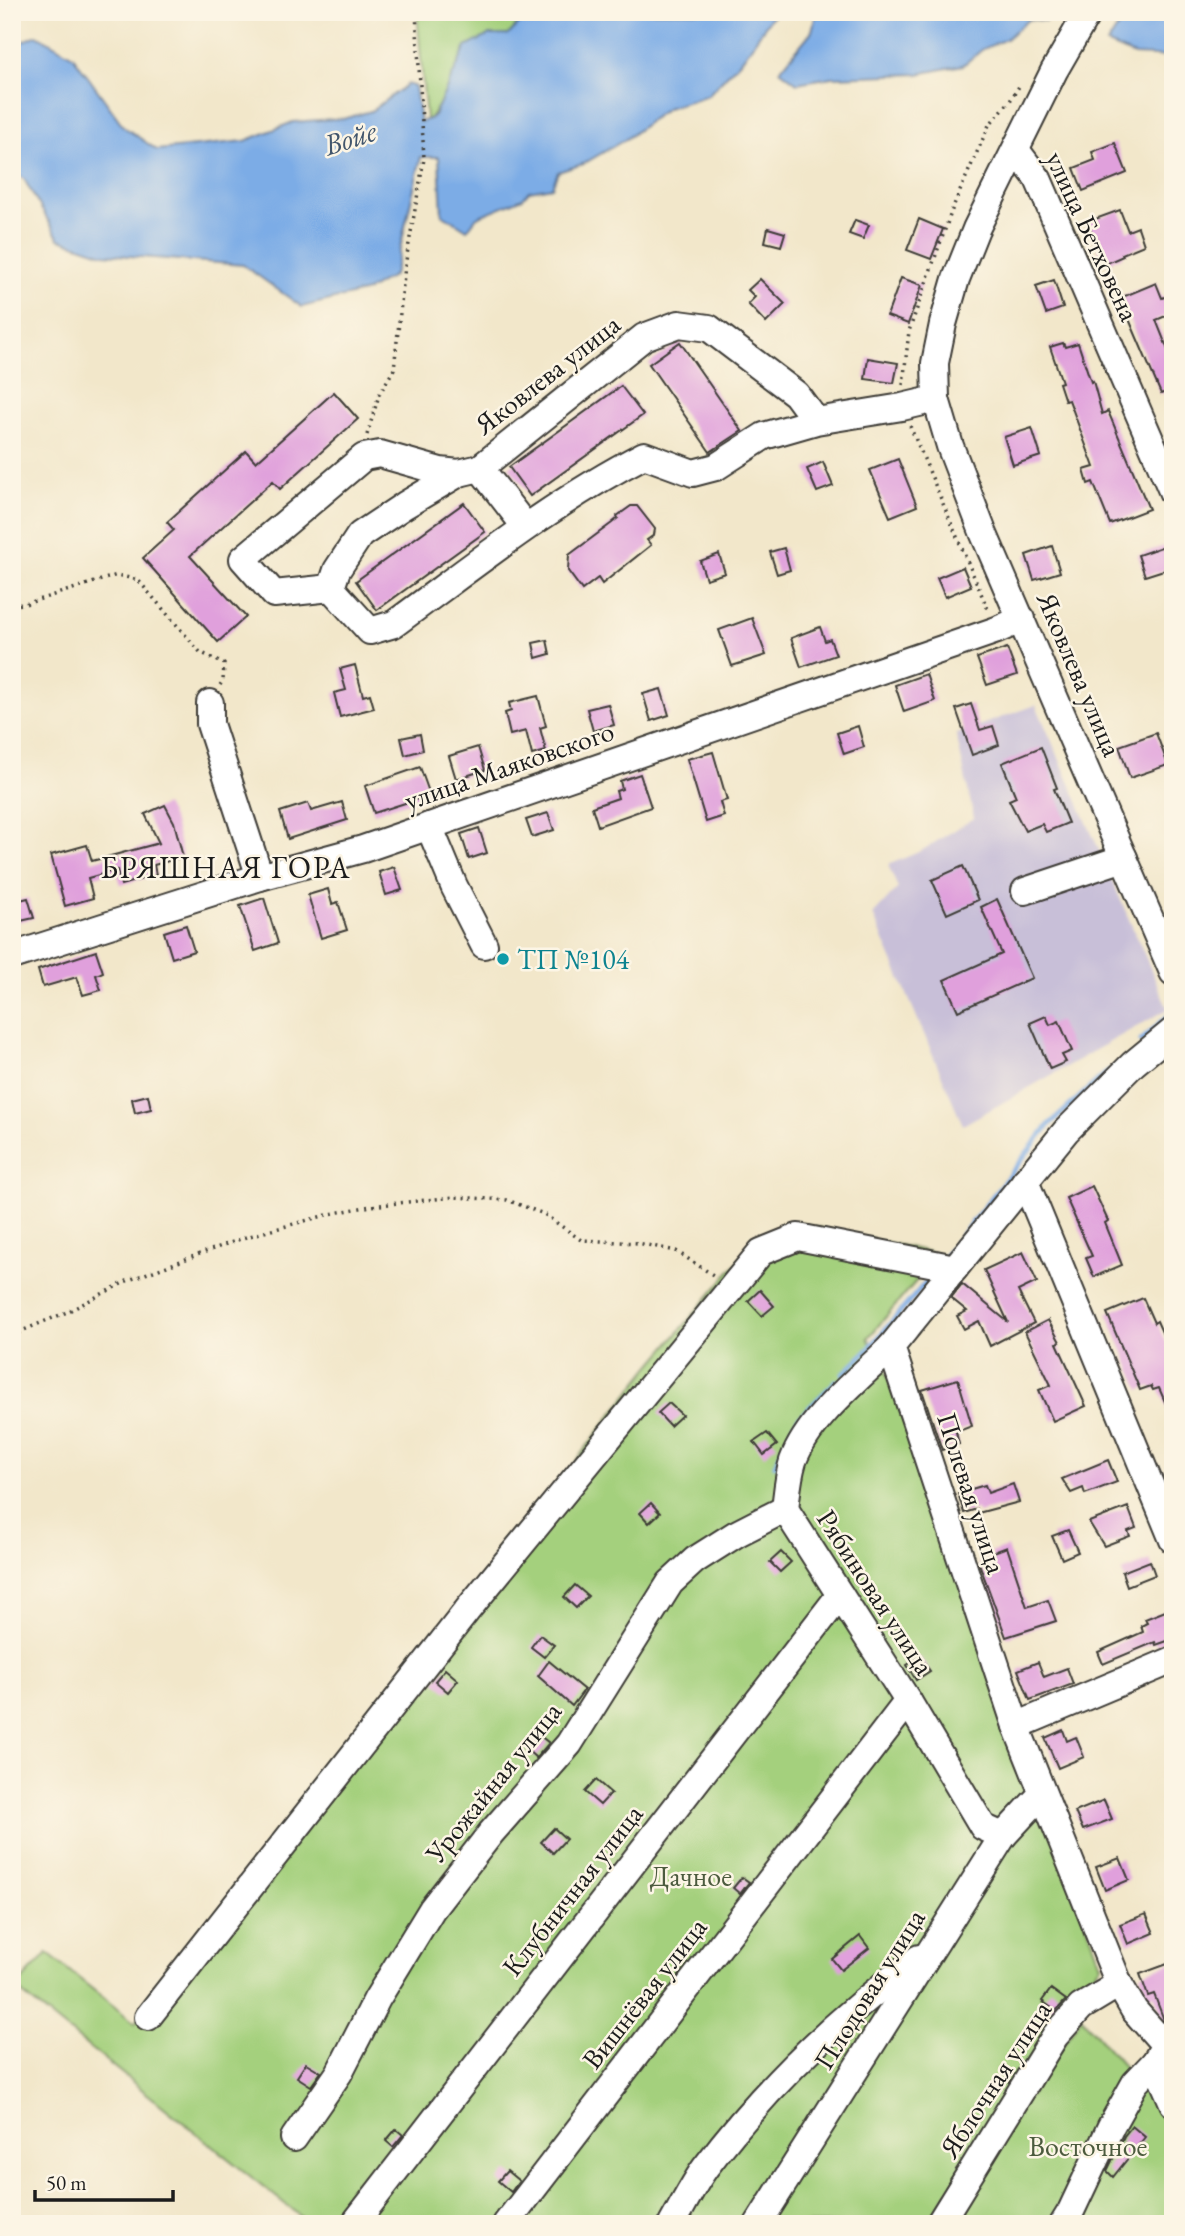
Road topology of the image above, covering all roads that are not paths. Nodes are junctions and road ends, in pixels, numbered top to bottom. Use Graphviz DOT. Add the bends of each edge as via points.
graph roads {
  1 [pos="1088,12"];
  2 [pos="1016,150"];
  3 [pos="936,399"];
  4 [pos="816,421"];
  5 [pos="470,471"];
  6 [pos="1173,493"];
  7 [pos="525,526"];
  8 [pos="331,588"];
  9 [pos="1022,619"];
  10 [pos="210,703"];
  11 [pos="429,826"];
  12 [pos="1124,858"];
  13 [pos="260,877"];
  14 [pos="1025,891"];
  15 [pos="484,945"];
  16 [pos="12,956"];
  17 [pos="1173,972"];
  18 [pos="1173,1031"];
  19 [pos="1025,1181"];
  20 [pos="955,1268"];
  21 [pos="891,1347"];
  22 [pos="785,1509"];
  23 [pos="1173,1540"];
  24 [pos="840,1595"];
  25 [pos="1173,1660"];
  26 [pos="908,1701"];
  27 [pos="1016,1726"];
  28 [pos="1042,1794"];
  29 [pos="1003,1836"];
  30 [pos="932,1948"];
  31 [pos="1119,1984"];
  32 [pos="148,2017"];
  33 [pos="1165,2049"];
  34 [pos="1173,2103"];
  35 [pos="295,2138"];
  36 [pos="354,2224"];
  37 [pos="506,2224"];
  38 [pos="672,2224"];
  39 [pos="758,2224"];
  40 [pos="939,2224"];
  41 [pos="1063,2224"];
  1 -- 2 [label="street, улица Бетховена"];
  2 -- 3 [label="street, Яковлева улица" via="956,279 935,363"];
  2 -- 6 [label="street, улица Бетховена" via="1038,179"];
  3 -- 4 [label="street"];
  3 -- 9 [label="street, Яковлева улица" via="983,532"];
  4 -- 5 [label="street, Яковлева улица" via="796,394 709,328 679,324 644,337"];
  4 -- 7 [label="street" via="764,436 716,467 693,472 645,455"];
  5 -- 7 [label="street"];
  5 -- 8 [label="street, Яковлева улица" via="360,535"];
  5 -- 8 [label="street" via="440,471 380,454 363,457 243,559 274,594"];
  7 -- 8 [label="street" via="394,625 370,631"];
  9 -- 11 [label="street, улица Маяковского"];
  9 -- 12 [label="street, Яковлева улица"];
  10 -- 13 [label="street" via="210,724"];
  11 -- 13 [label="street, улица Маяковского"];
  11 -- 15 [label="street"];
  12 -- 14 [label="street"];
  12 -- 17 [label="street, Яковлева улица"];
  13 -- 16 [label="street, улица Маяковского"];
  18 -- 19 [label="street" via="1075,1121"];
  19 -- 20 [label="street"];
  19 -- 23 [label="street"];
  20 -- 21 [label="street"];
  20 -- 32 [label="street" via="798,1237 761,1252 469,1608"];
  21 -- 22 [label="street, Рябиновая улица" via="816,1422 794,1460"];
  21 -- 27 [label="street, Полевая улица"];
  22 -- 24 [label="street, Рябиновая улица"];
  22 -- 35 [label="street, Урожайная улица" via="695,1560 670,1583 569,1744 432,1909 377,1998 339,2073"];
  24 -- 26 [label="street, Рябиновая улица"];
  24 -- 36 [label="street, Клубничная улица"];
  25 -- 27 [label="street"];
  26 -- 29 [label="street, Рябиновая улица" via="982,1827"];
  26 -- 37 [label="street, Вишнёвая улица"];
  27 -- 28 [label="street, Полевая улица"];
  28 -- 29 [label="street, Плодовая улица"];
  28 -- 31 [label="street, Полевая улица"];
  29 -- 30 [label="street, Плодовая улица"];
  30 -- 38 [label="street" via="857,2007 762,2098 704,2169"];
  30 -- 39 [label="street, Плодовая улица"];
  31 -- 33 [label="street, Полевая улица"];
  31 -- 40 [label="street, Яблочная улица" via="1081,2007 1055,2036"];
  33 -- 34 [label="street, Полевая улица"];
  33 -- 41 [label="street" via="1135,2083"];
}
